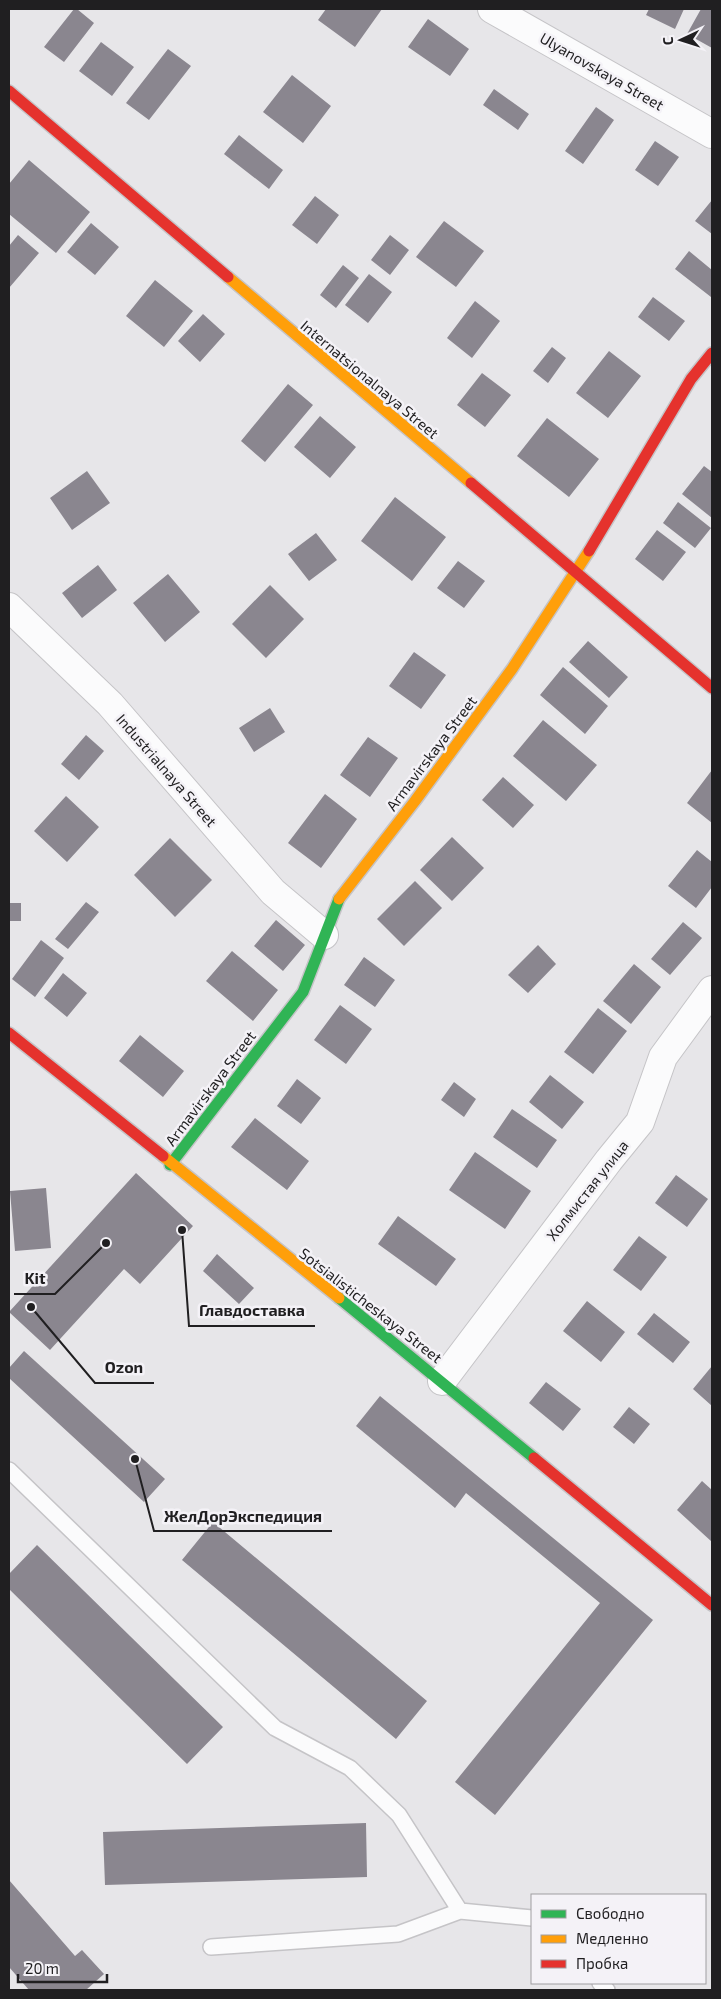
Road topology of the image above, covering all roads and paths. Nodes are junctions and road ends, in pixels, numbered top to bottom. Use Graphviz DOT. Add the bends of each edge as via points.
graph roads {
  1 [pos="492,9"];
  2 [pos="9,91"];
  3 [pos="712,134"];
  4 [pos="712,353"];
  5 [pos="576,574"];
  6 [pos="9,607"];
  7 [pos="712,688"];
  8 [pos="324,934"];
  9 [pos="712,990"];
  10 [pos="9,1033"];
  11 [pos="170,1164"];
  12 [pos="442,1381"];
  13 [pos="9,1470"];
  14 [pos="712,1602"];
  15 [pos="460,1911"];
  16 [pos="531,1918"];
  17 [pos="211,1947"];
  1 -- 3 [label="street, Ulyanovskaya Street"];
  2 -- 5 [label="street, Internatsionalnaya Street"];
  4 -- 5 [label="street, Armavirskaya Street" via="691,379"];
  5 -- 7 [label="street, Internatsionalnaya Street"];
  5 -- 8 [label="street, Armavirskaya Street" via="512,669 338,900"];
  6 -- 8 [label="street, Industrialnaya Street" via="110,704 273,892"];
  8 -- 11 [label="street, Armavirskaya Street" via="302,992"];
  9 -- 12 [label="street, Холмистая улица" via="663,1057 640,1122"];
  10 -- 11 [label="street, Sotsialisticheskaya Street"];
  11 -- 12 [label="street, Sotsialisticheskaya Street"];
  12 -- 14 [label="street, Sotsialisticheskaya Street"];
  13 -- 15 [label="lane" via="275,1728 350,1768 399,1815"];
  15 -- 16 [label="lane"];
  15 -- 17 [label="lane" via="398,1934"];
}
